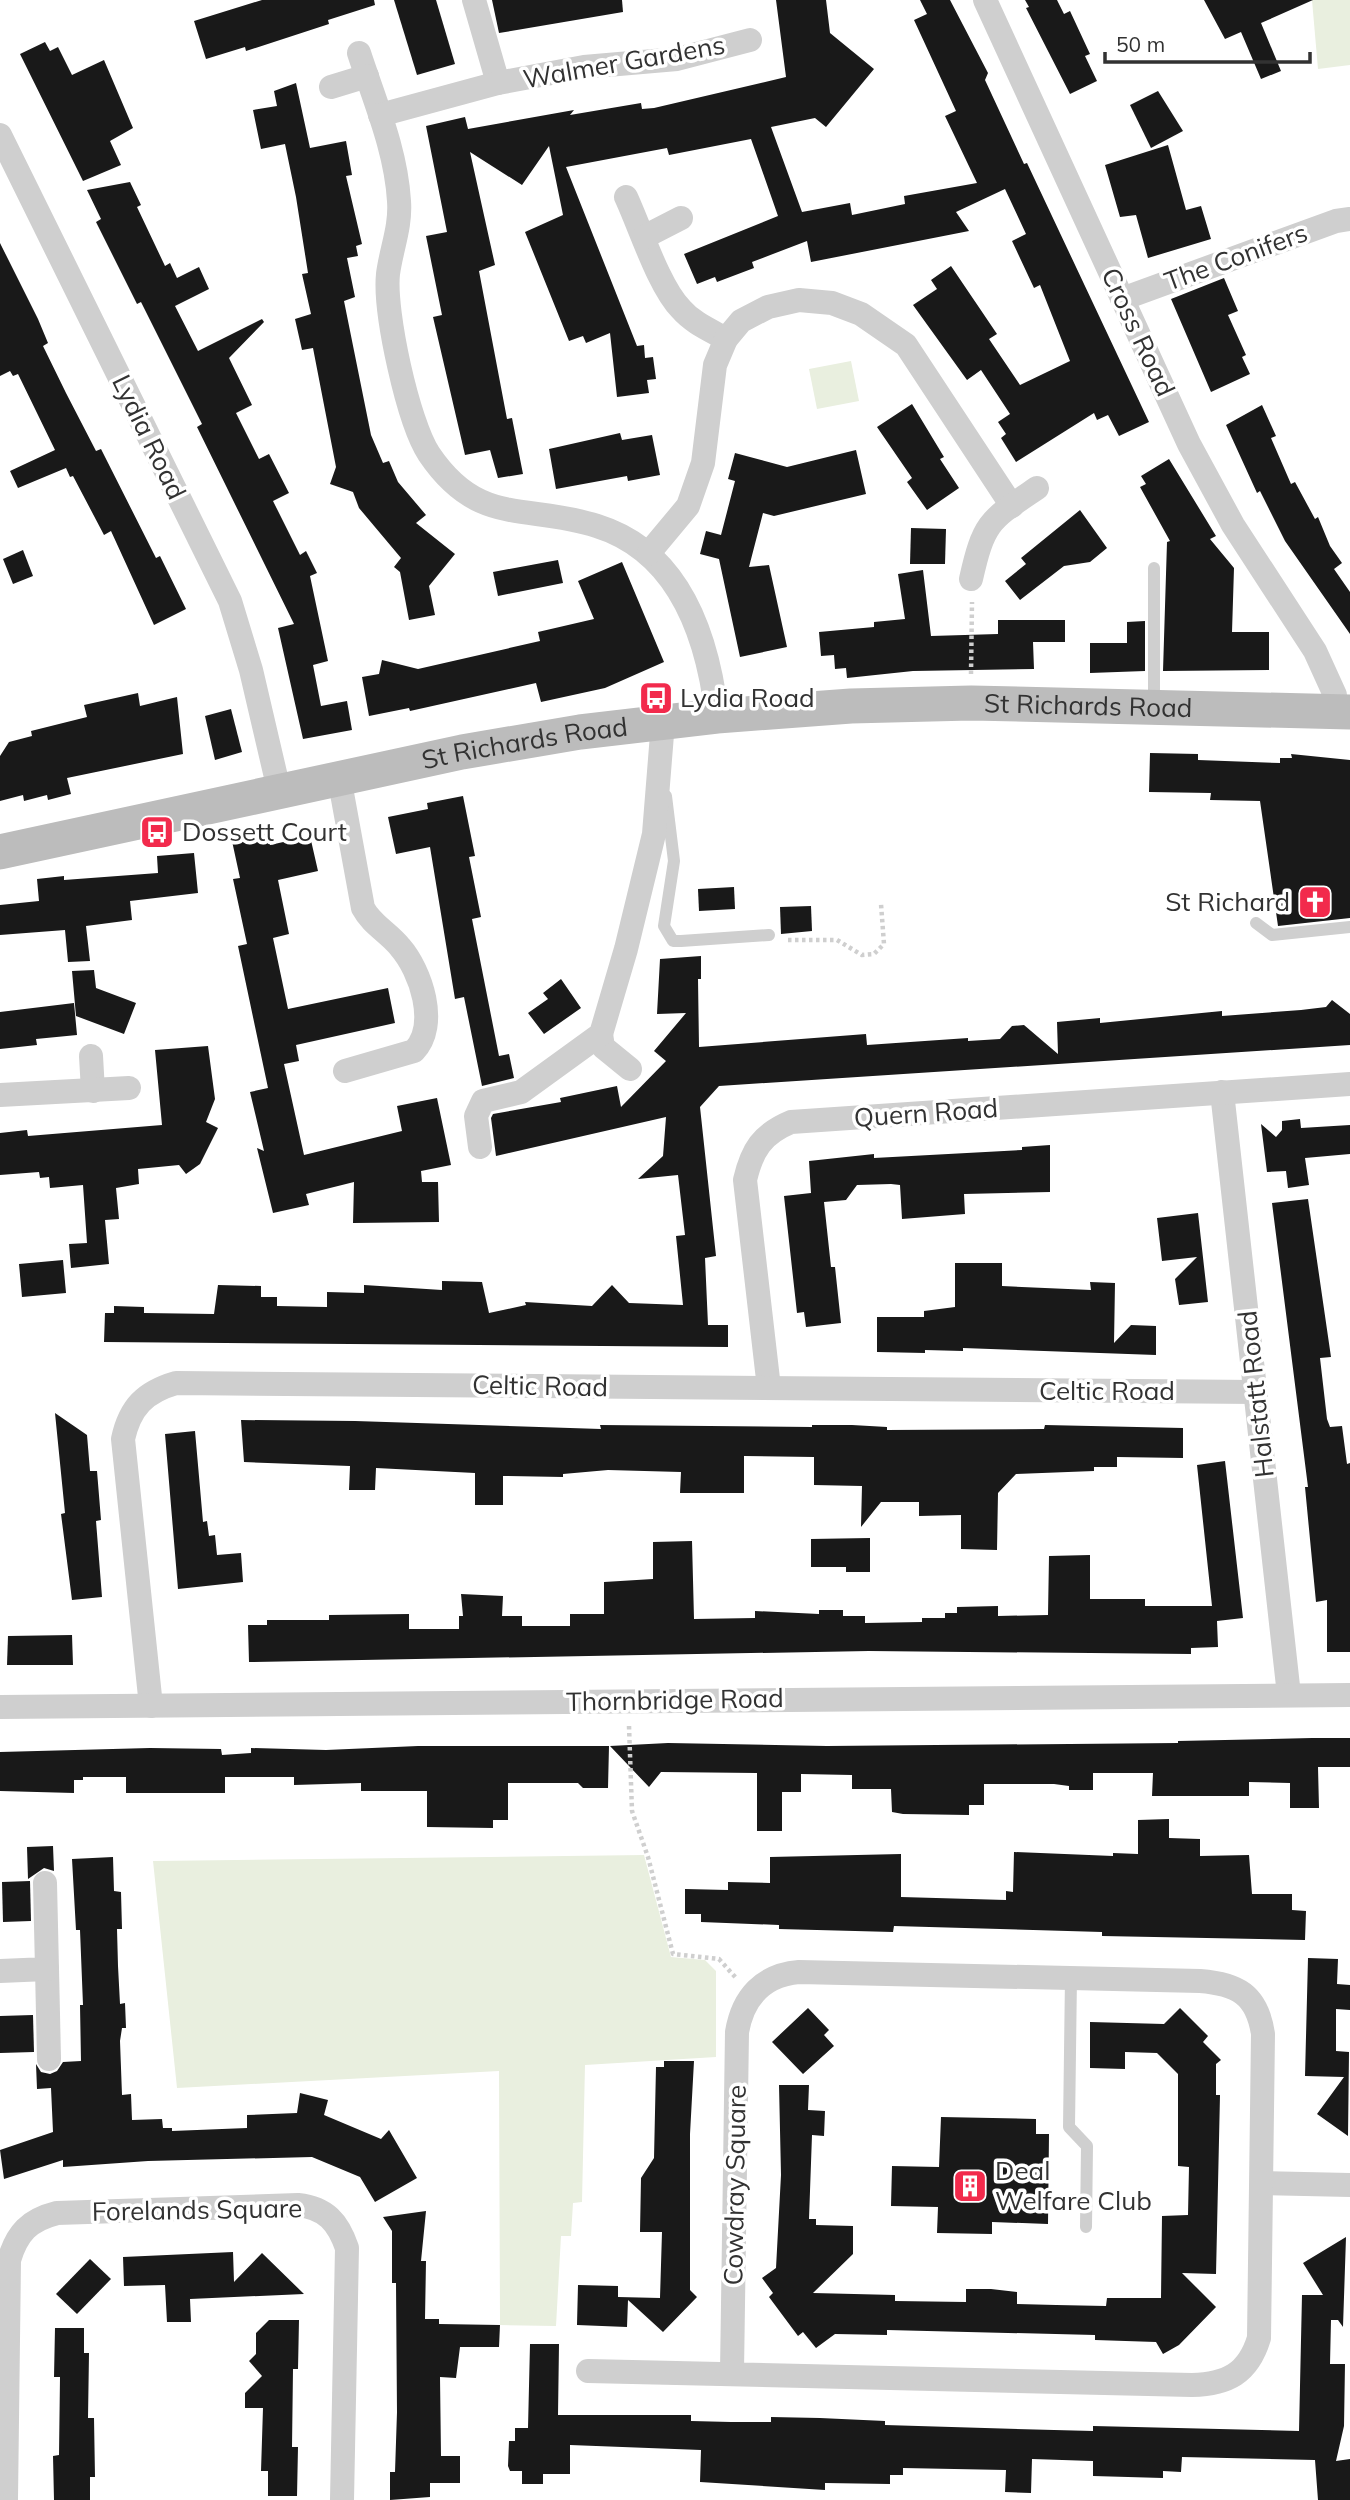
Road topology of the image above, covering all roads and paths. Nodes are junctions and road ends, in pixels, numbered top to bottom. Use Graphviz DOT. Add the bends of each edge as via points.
graph roads {
  1 [pos="474,0"];
  2 [pos="985,0"];
  3 [pos="750,40"];
  4 [pos="498,83"];
  5 [pos="331,87"];
  6 [pos="380,115"];
  7 [pos="0,135"];
  8 [pos="626,197"];
  9 [pos="681,218"];
  10 [pos="1350,219"];
  11 [pos="644,236"];
  12 [pos="1122,299"];
  13 [pos="726,339"];
  14 [pos="1037,488"];
  15 [pos="1012,506"];
  16 [pos="648,554"];
  17 [pos="1154,568"];
  18 [pos="971,579"];
  19 [pos="971,703"];
  20 [pos="1154,706"];
  21 [pos="1331,710"];
  22 [pos="718,716"];
  23 [pos="663,722"];
  24 [pos="662,761"];
  25 [pos="339,777"];
  26 [pos="279,790"];
  27 [pos="0,852"];
  28 [pos="881,904"];
  29 [pos="1256,923"];
  30 [pos="1350,927"];
  31 [pos="769,935"];
  32 [pos="601,1034"];
  33 [pos="90,1056"];
  34 [pos="630,1069"];
  35 [pos="345,1071"];
  36 [pos="1350,1084"];
  37 [pos="129,1088"];
  38 [pos="93,1091"];
  39 [pos="1222,1092"];
  40 [pos="0,1095"];
  41 [pos="480,1147"];
  42 [pos="769,1388"];
  43 [pos="1256,1392"];
  44 [pos="1289,1695"];
  45 [pos="1350,1695"];
  46 [pos="629,1700"];
  47 [pos="151,1706"];
  48 [pos="0,1707"];
  49 [pos="45,1883"];
  50 [pos="47,1969"];
  51 [pos="0,1971"];
  52 [pos="1071,1978"];
  53 [pos="751,1995"];
  54 [pos="50,2059"];
  55 [pos="1263,2183"];
  56 [pos="1350,2185"];
  57 [pos="1086,2227"];
  58 [pos="588,2371"];
  59 [pos="732,2372"];
  60 [pos="3,2471"];
  61 [pos="6,2500"];
  62 [pos="342,2500"];
  1 -- 4 [label="street, Walmer Gardens"];
  2 -- 12 [label="street, Cross Road"];
  3 -- 4 [label="street, Walmer Gardens" via="677,59 584,67"];
  4 -- 6 [label="street, Walmer Gardens"];
  5 -- 6 [label="street" via="363,65"];
  6 -- 16 [label="street" via="396,170 400,205 388,274 389,307 412,415 428,451 451,483 480,501 518,514 596,525 623,536"];
  7 -- 26 [label="street, Lydia Road" via="230,601"];
  8 -- 11 [label="street"];
  9 -- 11 [label="street"];
  10 -- 12 [label="street, The Conifers" via="1336,220"];
  11 -- 13 [label="street" via="680,309"];
  12 -- 21 [label="street, Cross Road" via="1209,483 1315,651 1335,695"];
  13 -- 15 [label="street" via="741,321 768,307 799,300 832,303 885,328 906,345"];
  13 -- 16 [label="street" via="715,365 704,463 688,506"];
  14 -- 15 [label="street"];
  15 -- 18 [label="street" via="991,520 978,546"];
  16 -- 22 [label="street" via="673,582 699,627"];
  17 -- 20 [label="lane"];
  18 -- 19 [label="path"];
  19 -- 20 [label="street, St Richards Road"];
  19 -- 22 [label="street, St Richards Road"];
  20 -- 21 [label="street, St Richards Road"];
  22 -- 23 [label="street, St Richards Road"];
  23 -- 24 [label="street"];
  23 -- 25 [label="street, St Richards Road" via="527,741"];
  24 -- 31 [label="lane" via="674,861 664,926 667,934 673,941"];
  24 -- 32 [label="street" via="654,834"];
  25 -- 26 [label="street, St Richards Road"];
  25 -- 35 [label="street" via="363,908 370,921 411,961 427,1025 414,1051"];
  26 -- 27 [label="street, St Richards Road"];
  28 -- 31 [label="path" via="884,944 874,954 862,955 837,940 795,942"];
  29 -- 30 [label="lane" via="1272,935"];
  32 -- 34 [label="street" via="603,1047"];
  32 -- 41 [label="street" via="521,1091 483,1101 476,1116"];
  33 -- 38 [label="street"];
  36 -- 39 [label="street, Quern Road"];
  37 -- 38 [label="street"];
  38 -- 40 [label="street"];
  39 -- 42 [label="street, Quern Road" via="791,1122 773,1130 758,1142 745,1180"];
  39 -- 43 [label="street, Halstatt Road"];
  42 -- 43 [label="street, Celtic Road"];
  42 -- 47 [label="street, Celtic Road" via="176,1383 155,1389 128,1418 123,1439"];
  43 -- 44 [label="street, Halstatt Road"];
  44 -- 45 [label="street, Thornbridge Road"];
  44 -- 46 [label="street, Thornbridge Road"];
  46 -- 47 [label="street, Thornbridge Road"];
  46 -- 53 [label="path" via="632,1811 673,1954 719,1959"];
  47 -- 48 [label="street, Thornbridge Road"];
  49 -- 50 [label="street"];
  50 -- 51 [label="street"];
  50 -- 54 [label="street"];
  52 -- 53 [label="street" via="799,1972 781,1974"];
  52 -- 55 [label="street" via="1220,1983 1252,2001 1263,2034"];
  52 -- 57 [label="lane" via="1069,2126 1087,2146"];
  53 -- 59 [label="street, Cowdray Square" via="740,2013 737,2032"];
  55 -- 56 [label="street"];
  55 -- 59 [label="street" via="1259,2338 1249,2362 1230,2380 1192,2385"];
  58 -- 59 [label="street"];
  60 -- 61 [label="street, Forelands Square"];
  60 -- 62 [label="street, Forelands Square" via="9,2260 25,2228 38,2217 57,2213 315,2207 331,2216 347,2248"];
}
